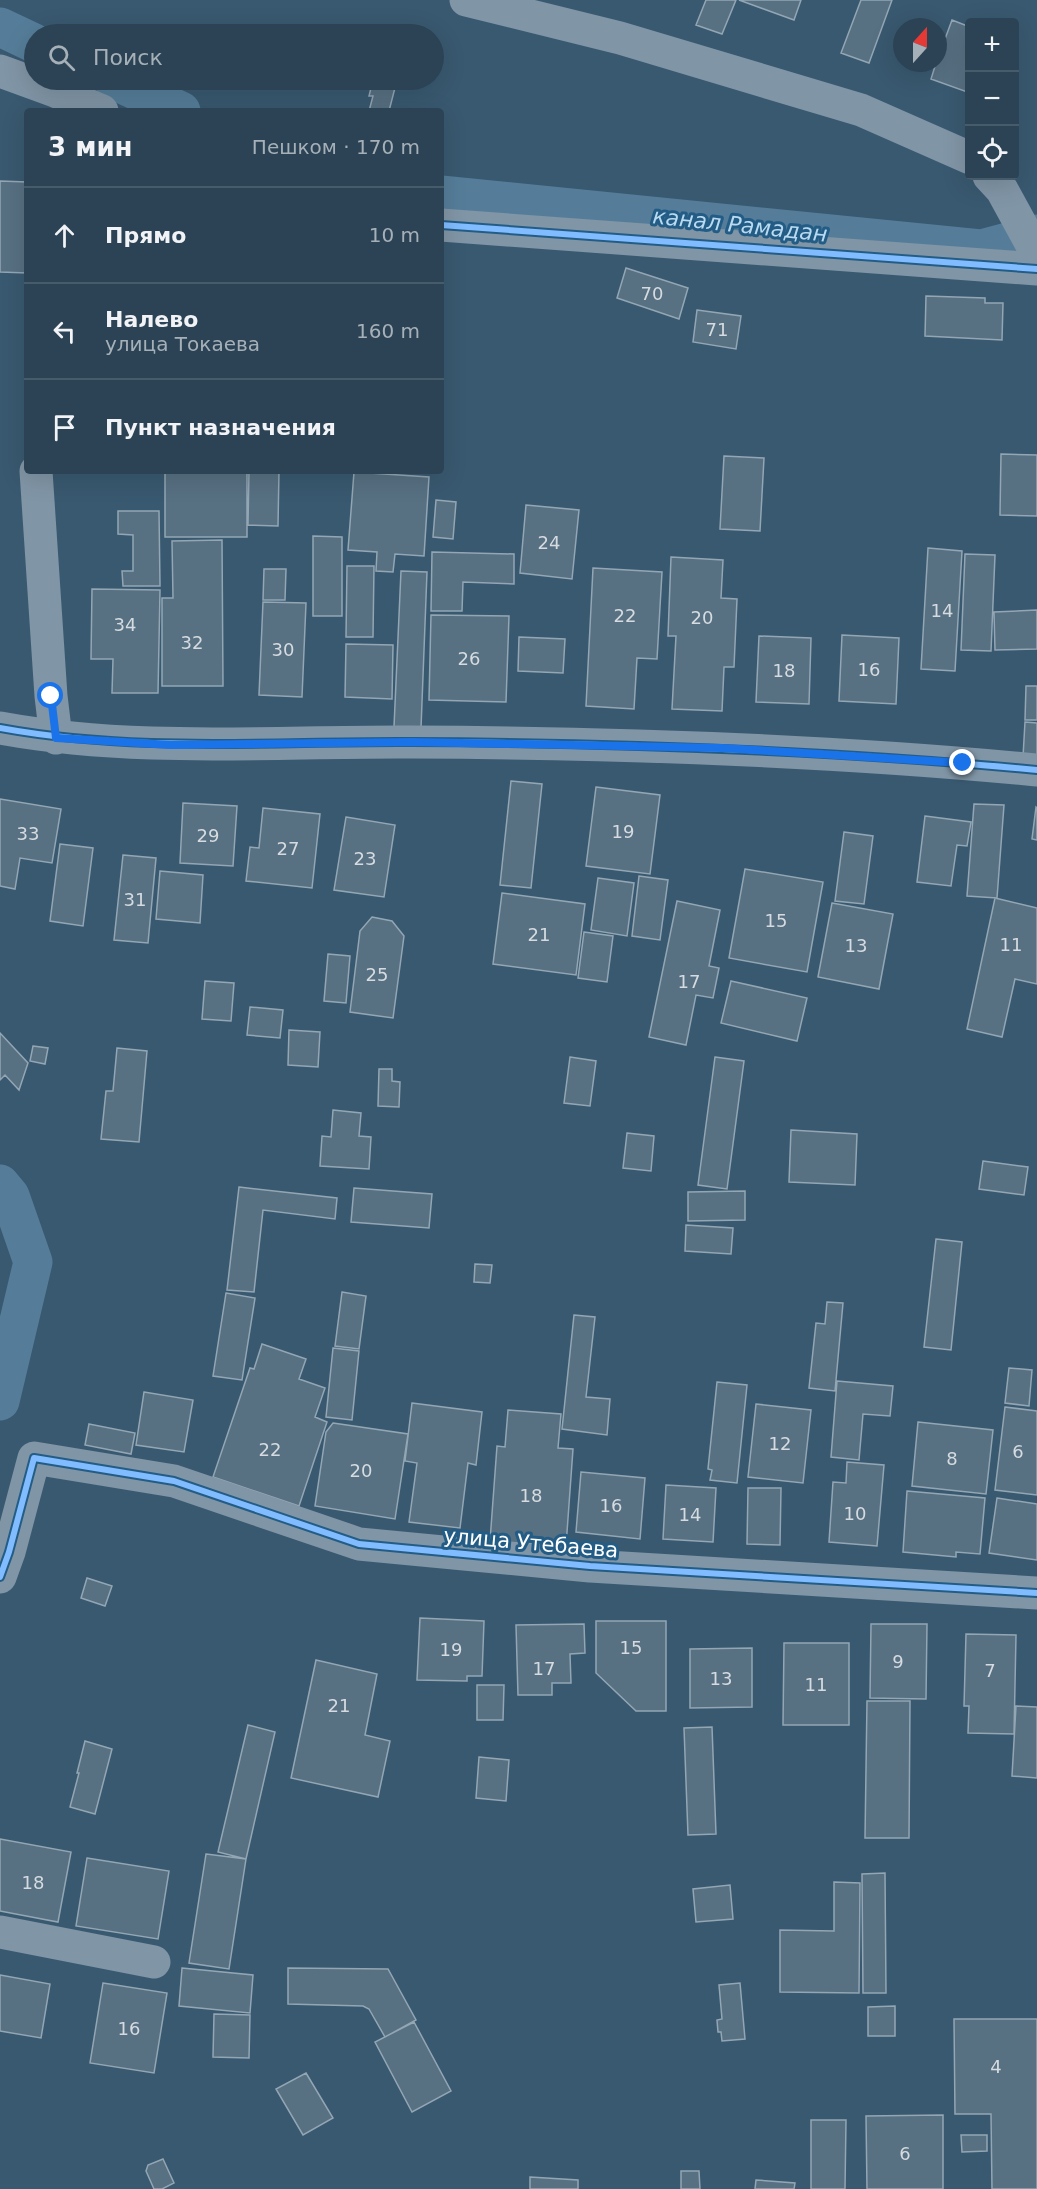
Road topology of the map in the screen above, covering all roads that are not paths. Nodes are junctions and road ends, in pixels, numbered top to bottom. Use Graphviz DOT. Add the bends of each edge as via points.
graph roads {
  1 [pos="466,0"];
  2 [pos="0,71"];
  3 [pos="24,80"];
  4 [pos="52,90"];
  5 [pos="95,108"];
  6 [pos="965,156"];
  7 [pos="995,183"];
  8 [pos="444,225"];
  9 [pos="1037,254"];
  10 [pos="1037,269"];
  11 [pos="36,474"];
  12 [pos="0,728"];
  13 [pos="56,738"];
  14 [pos="1037,770"];
  15 [pos="0,1577"];
  16 [pos="1037,1593"];
  17 [pos="0,1932"];
  18 [pos="154,1962"];
  1 -- 6 [label="street" via="620,38 861,110"];
  2 -- 3 [label="street"];
  4 -- 5 [label="street"];
  7 -- 9 [label="street"];
  8 -- 10 [label="street"];
  11 -- 13 [label="street"];
  12 -- 13 [label="street"];
  13 -- 14 [label="street" via="171,745 411,742 722,748"];
  15 -- 16 [label="street, улица Утебаева" via="34,1458 174,1481 359,1544 590,1566"];
  17 -- 18 [label="street"];
}
